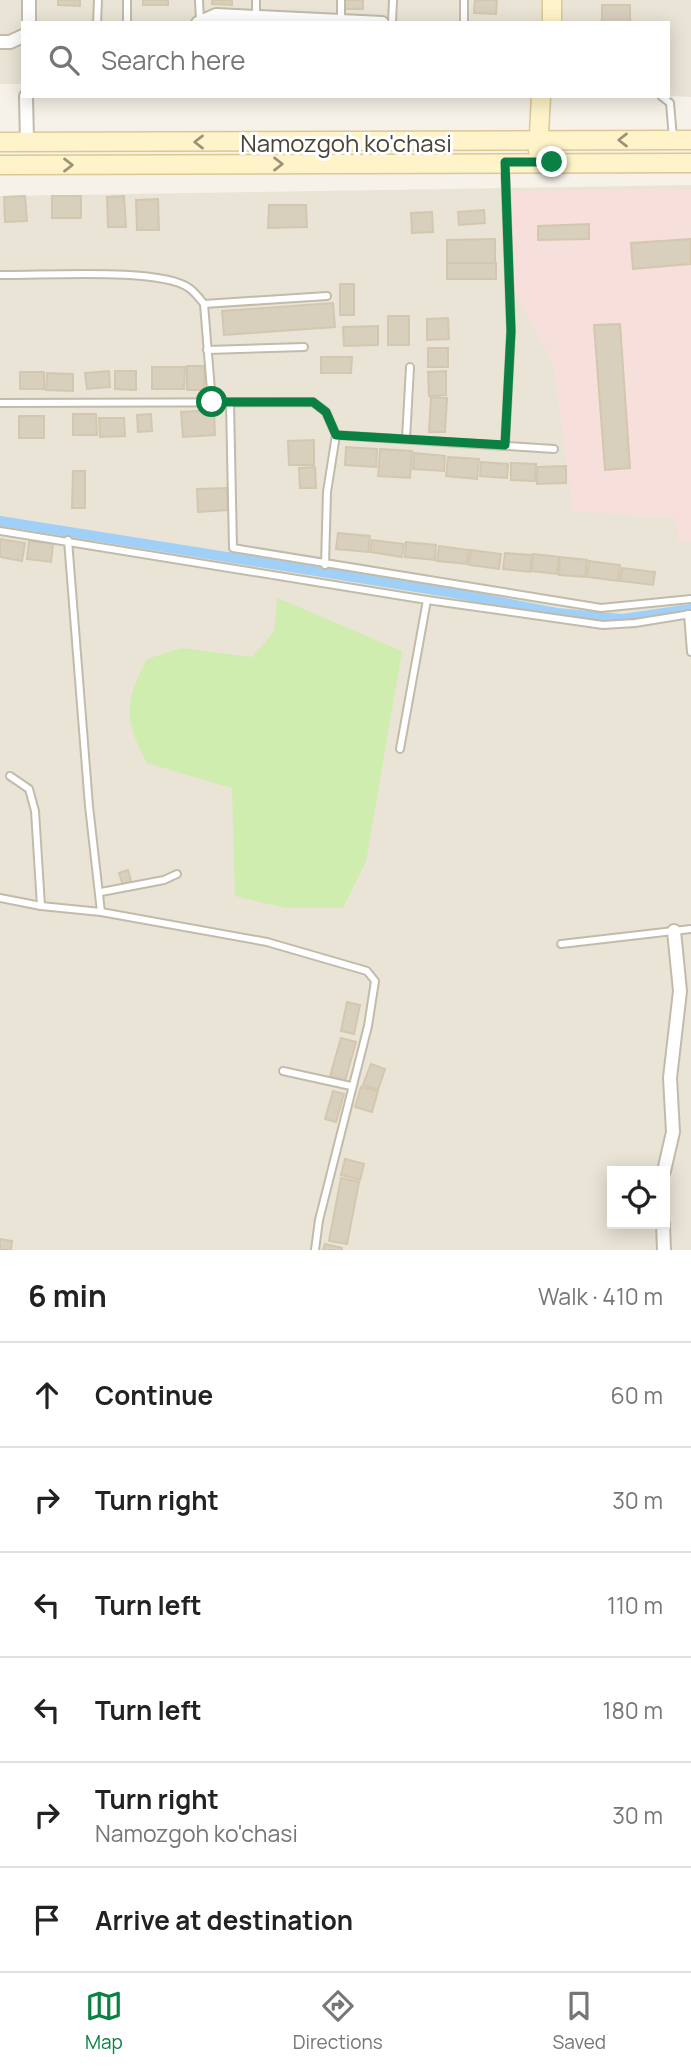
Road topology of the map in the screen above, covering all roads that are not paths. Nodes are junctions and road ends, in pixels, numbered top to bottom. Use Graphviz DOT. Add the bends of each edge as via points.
graph roads {
  1 [pos="29,0"];
  2 [pos="98,0"];
  3 [pos="127,0"];
  4 [pos="199,0"];
  5 [pos="256,0"];
  6 [pos="341,0"];
  7 [pos="393,0"];
  8 [pos="464,0"];
  9 [pos="541,0"];
  10 [pos="552,0"];
  11 [pos="256,17"];
  12 [pos="29,21"];
  13 [pos="97,21"];
  14 [pos="127,21"];
  15 [pos="199,21"];
  16 [pos="201,21"];
  17 [pos="341,21"];
  18 [pos="392,21"];
  19 [pos="464,21"];
  20 [pos="541,21"];
  21 [pos="552,21"];
  22 [pos="21,37"];
  23 [pos="0,42"];
  24 [pos="26,98"];
  25 [pos="541,98"];
  26 [pos="551,98"];
  27 [pos="664,98"];
  28 [pos="545,140"];
  29 [pos="673,140"];
  30 [pos="691,140"];
  31 [pos="27,141"];
  32 [pos="0,142"];
  33 [pos="161,142"];
  34 [pos="505,162"];
  35 [pos="545,162"];
  36 [pos="691,163"];
  37 [pos="161,164"];
  38 [pos="0,165"];
  39 [pos="0,275"];
  40 [pos="327,296"];
  41 [pos="204,304"];
  42 [pos="303,347"];
  43 [pos="207,350"];
  44 [pos="410,367"];
  45 [pos="0,402"];
  46 [pos="212,402"];
  47 [pos="230,403"];
  48 [pos="336,435"];
  49 [pos="406,439"];
  50 [pos="505,445"];
  51 [pos="554,449"];
  52 [pos="0,531"];
  53 [pos="68,540"];
  54 [pos="325,565"];
  55 [pos="691,599"];
  56 [pos="427,600"];
  57 [pos="689,614"];
  58 [pos="691,652"];
  59 [pos="400,749"];
  60 [pos="10,776"];
  61 [pos="177,874"];
  62 [pos="101,892"];
  63 [pos="0,898"];
  64 [pos="41,906"];
  65 [pos="102,912"];
  66 [pos="691,929"];
  67 [pos="674,931"];
  68 [pos="561,944"];
  69 [pos="283,1071"];
  70 [pos="351,1086"];
  71 [pos="665,1166"];
  72 [pos="663,1229"];
  73 [pos="316,1250"];
  74 [pos="664,1250"];
  1 -- 12 [label="street"];
  2 -- 13 [label="lane"];
  3 -- 14 [label="lane"];
  4 -- 15 [label="lane"];
  5 -- 11 [label="lane"];
  6 -- 17 [label="lane"];
  7 -- 18 [label="lane"];
  8 -- 19 [label="lane"];
  9 -- 20 [label="main road"];
  10 -- 21 [label="main road"];
  11 -- 16 [label="street" via="216,15"];
  11 -- 17 [label="street"];
  22 -- 23 [label="street"];
  24 -- 31 [label="street"];
  25 -- 28 [label="main road"];
  26 -- 28 [label="main road"];
  27 -- 29 [label="lane" via="670,103"];
  29 -- 28 [label="main road, Namozgoh ko'chasi, one-way"];
  28 -- 33 [label="main road, Namozgoh ko'chasi, one-way"];
  28 -- 35 [label="main road"];
  29 -- 30 [label="main road, Namozgoh ko'chasi"];
  31 -- 32 [label="main road, Namozgoh ko'chasi"];
  31 -- 33 [label="main road, Namozgoh ko'chasi"];
  33 -- 37 [label="main road"];
  34 -- 35 [label="main road, Namozgoh ko'chasi"];
  37 -- 34 [label="main road, Namozgoh ko'chasi, one-way"];
  34 -- 50 [label="lane" via="511,331"];
  35 -- 36 [label="main road, Namozgoh ko'chasi"];
  38 -- 37 [label="main road, Namozgoh ko'chasi, one-way"];
  39 -- 41 [label="lane" via="120,275 170,280 189,287"];
  40 -- 41 [label="lane"];
  41 -- 43 [label="lane"];
  42 -- 43 [label="lane"];
  43 -- 46 [label="lane"];
  44 -- 49 [label="lane"];
  45 -- 46 [label="lane"];
  46 -- 47 [label="lane"];
  47 -- 48 [label="lane" via="313,402 326,412"];
  47 -- 54 [label="lane" via="233,548"];
  48 -- 49 [label="lane"];
  48 -- 54 [label="lane" via="327,492"];
  49 -- 50 [label="lane"];
  50 -- 51 [label="lane"];
  52 -- 53 [label="lane"];
  53 -- 56 [label="lane"];
  53 -- 62 [label="lane" via="89,806"];
  54 -- 55 [label="lane" via="601,608"];
  56 -- 57 [label="lane" via="603,625"];
  56 -- 59 [label="lane"];
  57 -- 58 [label="lane"];
  60 -- 64 [label="lane" via="29,789 35,811"];
  61 -- 62 [label="lane"];
  62 -- 65 [label="lane"];
  63 -- 64 [label="lane"];
  64 -- 65 [label="lane"];
  65 -- 70 [label="lane" via="267,942 367,971 375,981"];
  66 -- 67 [label="lane"];
  67 -- 68 [label="lane"];
  67 -- 71 [label="street" via="680,991 670,1078 673,1132"];
  69 -- 70 [label="lane"];
  70 -- 73 [label="lane" via="318,1220"];
  72 -- 74 [label="street"];
}
